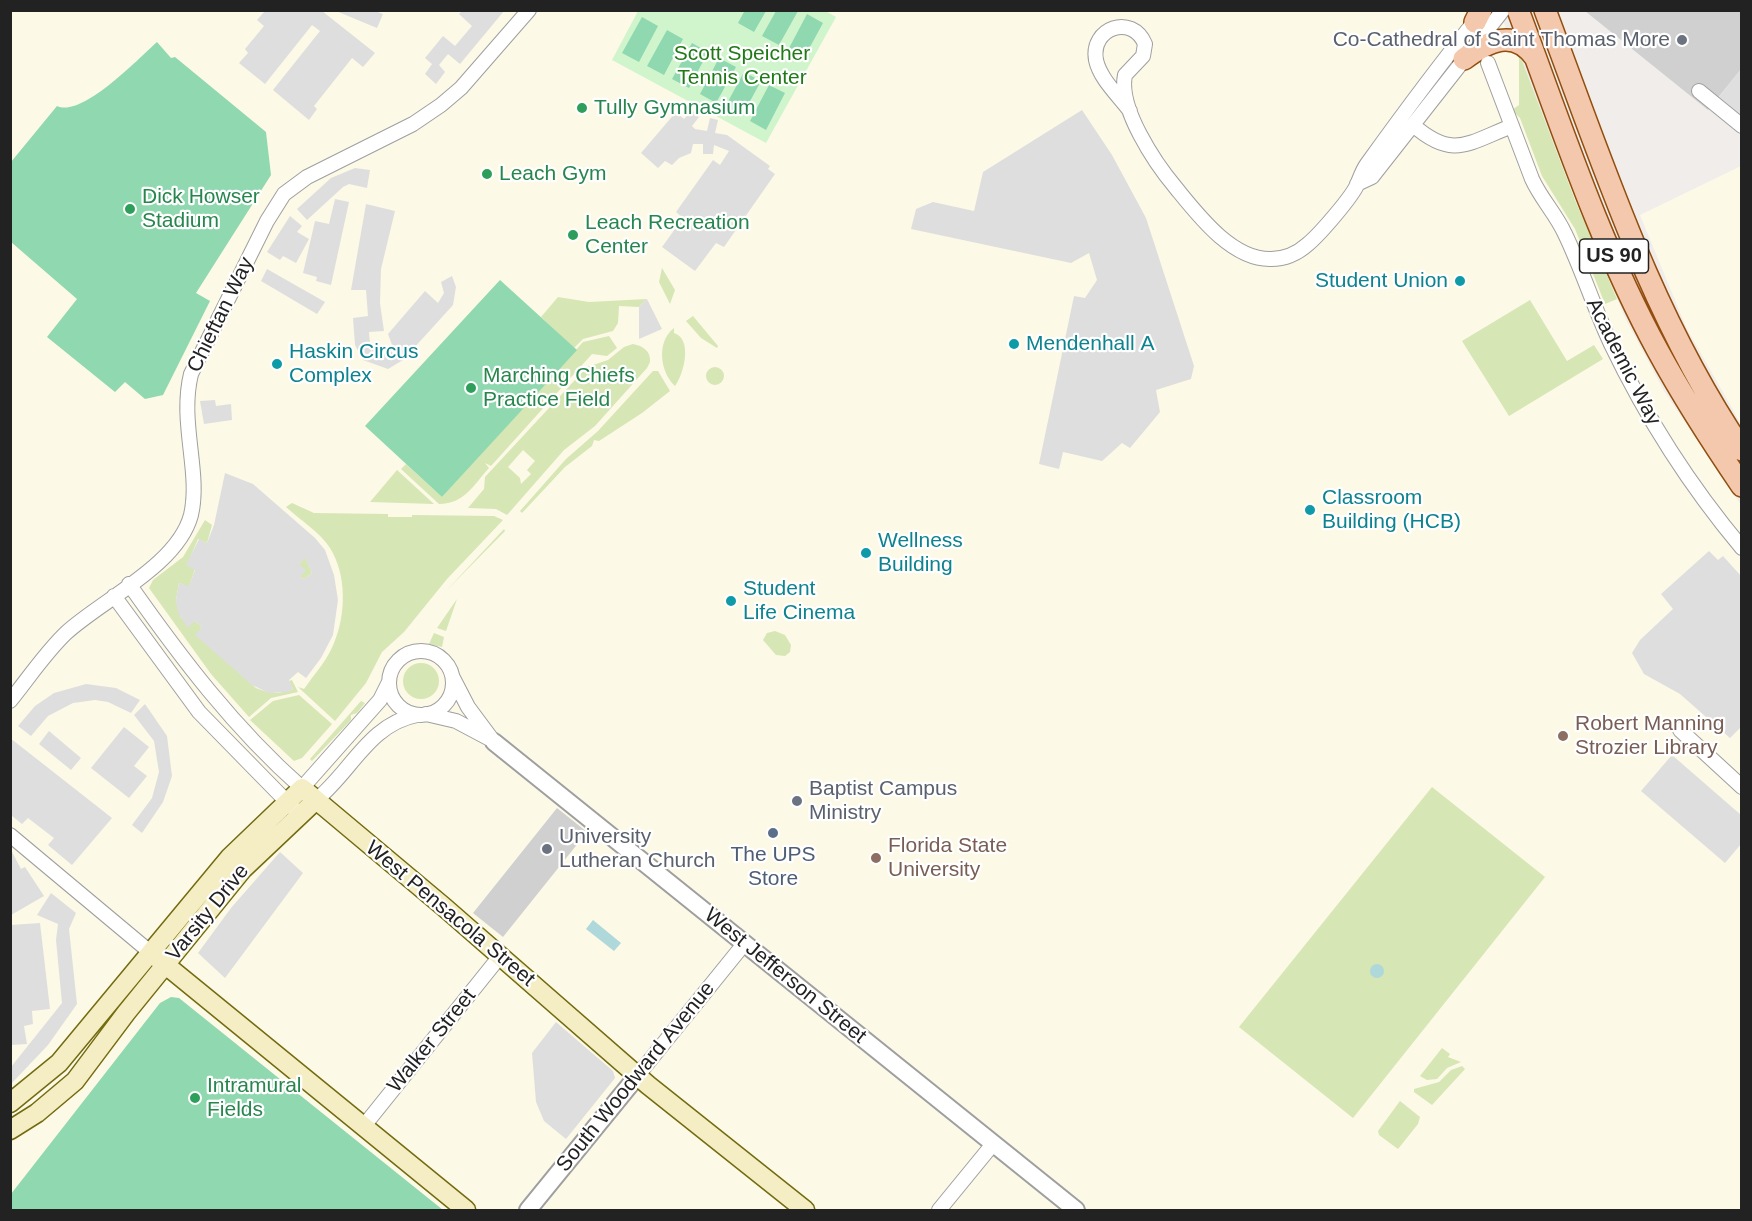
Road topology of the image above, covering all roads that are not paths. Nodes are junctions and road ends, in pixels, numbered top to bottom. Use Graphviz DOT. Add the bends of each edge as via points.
graph roads {
  1 [pos="529,10"];
  2 [pos="1503,10"];
  3 [pos="1518,10"];
  4 [pos="1545,10"];
  5 [pos="1480,14"];
  6 [pos="1536,58"];
  7 [pos="1464,59"];
  8 [pos="1488,63"];
  9 [pos="1699,91"];
  10 [pos="1130,111"];
  11 [pos="1413,125"];
  12 [pos="1512,126"];
  13 [pos="1742,126"];
  14 [pos="1358,184"];
  15 [pos="1742,450"];
  16 [pos="1742,486"];
  17 [pos="1742,548"];
  18 [pos="129,584"];
  19 [pos="114,596"];
  20 [pos="452,675"];
  21 [pos="389,682"];
  22 [pos="10,701"];
  23 [pos="423,715"];
  24 [pos="1680,730"];
  25 [pos="494,742"];
  26 [pos="1742,787"];
  27 [pos="309,794"];
  28 [pos="293,808"];
  29 [pos="10,835"];
  30 [pos="744,944"];
  31 [pos="150,952"];
  32 [pos="501,955"];
  33 [pos="165,966"];
  34 [pos="638,1075"];
  35 [pos="10,1103"];
  36 [pos="363,1127"];
  37 [pos="10,1130"];
  38 [pos="993,1144"];
  39 [pos="466,1210"];
  40 [pos="528,1210"];
  41 [pos="805,1210"];
  42 [pos="939,1210"];
  43 [pos="1076,1210"];
  1 -- 18 [label="street, Chieftan Way" via="461,88 441,105 413,124 307,177 284,194 267,220 191,374 186,400 193,490 188,525 171,549"];
  2 -- 7 [label="street"];
  3 -- 6 [label="main road, US 90"];
  4 -- 15 [label="main road, US 90" via="1652,289 1693,374"];
  5 -- 14 [label="street" via="1372,157"];
  6 -- 7 [label="main road" via="1524,45 1506,38 1489,43"];
  6 -- 16 [label="main road, US 90" via="1588,197 1648,332 1699,422"];
  7 -- 11 [label="street"];
  8 -- 12 [label="street, Academic Way"];
  9 -- 13 [label="street"];
  10 -- 10 [label="street" via="1124,78 1143,56 1145,47 1135,30 1119,26 1100,39 1096,59"];
  10 -- 14 [label="street" via="1155,159 1182,195 1230,243 1255,257 1277,259 1303,249"];
  11 -- 12 [label="street" via="1432,141 1449,147"];
  11 -- 14 [label="street" via="1372,177"];
  12 -- 17 [label="street, Academic Way" via="1540,197 1566,235 1588,292 1634,388 1683,470"];
  18 -- 19 [label="street, Chieftan Way"];
  18 -- 27 [label="street, West Pensacola Street" via="217,703"];
  19 -- 22 [label="street, Chieftan Way" via="65,634"];
  19 -- 28 [label="street" via="194,705"];
  20 -- 21 [label="street" via="438,656 417,651 396,663"];
  20 -- 23 [label="street" via="449,699 437,710"];
  20 -- 25 [label="street, West Jefferson Street" via="468,707"];
  21 -- 23 [label="street" via="400,707"];
  21 -- 27 [label="street, Varsity Drive" via="380,700"];
  23 -- 25 [label="street, West Jefferson Street" via="456,721"];
  23 -- 27 [label="street, Varsity Drive" via="393,722 380,730 328,790"];
  24 -- 26 [label="street"];
  25 -- 30 [label="street, West Jefferson Street"];
  27 -- 28 [label="main road, Varsity Drive"];
  27 -- 32 [label="main road, West Pensacola Street"];
  28 -- 31 [label="main road, Varsity Drive" via="230,856"];
  28 -- 33 [label="main road, Varsity Drive"];
  29 -- 31 [label="street"];
  30 -- 34 [label="street, South Woodward Avenue"];
  30 -- 38 [label="street, West Jefferson Street"];
  31 -- 33 [label="main road"];
  31 -- 35 [label="main road, Varsity Drive" via="59,1063"];
  32 -- 34 [label="main road, West Pensacola Street"];
  32 -- 36 [label="street, Walker Street"];
  33 -- 36 [label="main road"];
  33 -- 37 [label="main road, Varsity Drive" via="75,1081"];
  34 -- 40 [label="street, South Woodward Avenue"];
  34 -- 41 [label="main road, West Pensacola Street"];
  36 -- 39 [label="main road"];
  38 -- 42 [label="street"];
  38 -- 43 [label="street, West Jefferson Street"];
}
